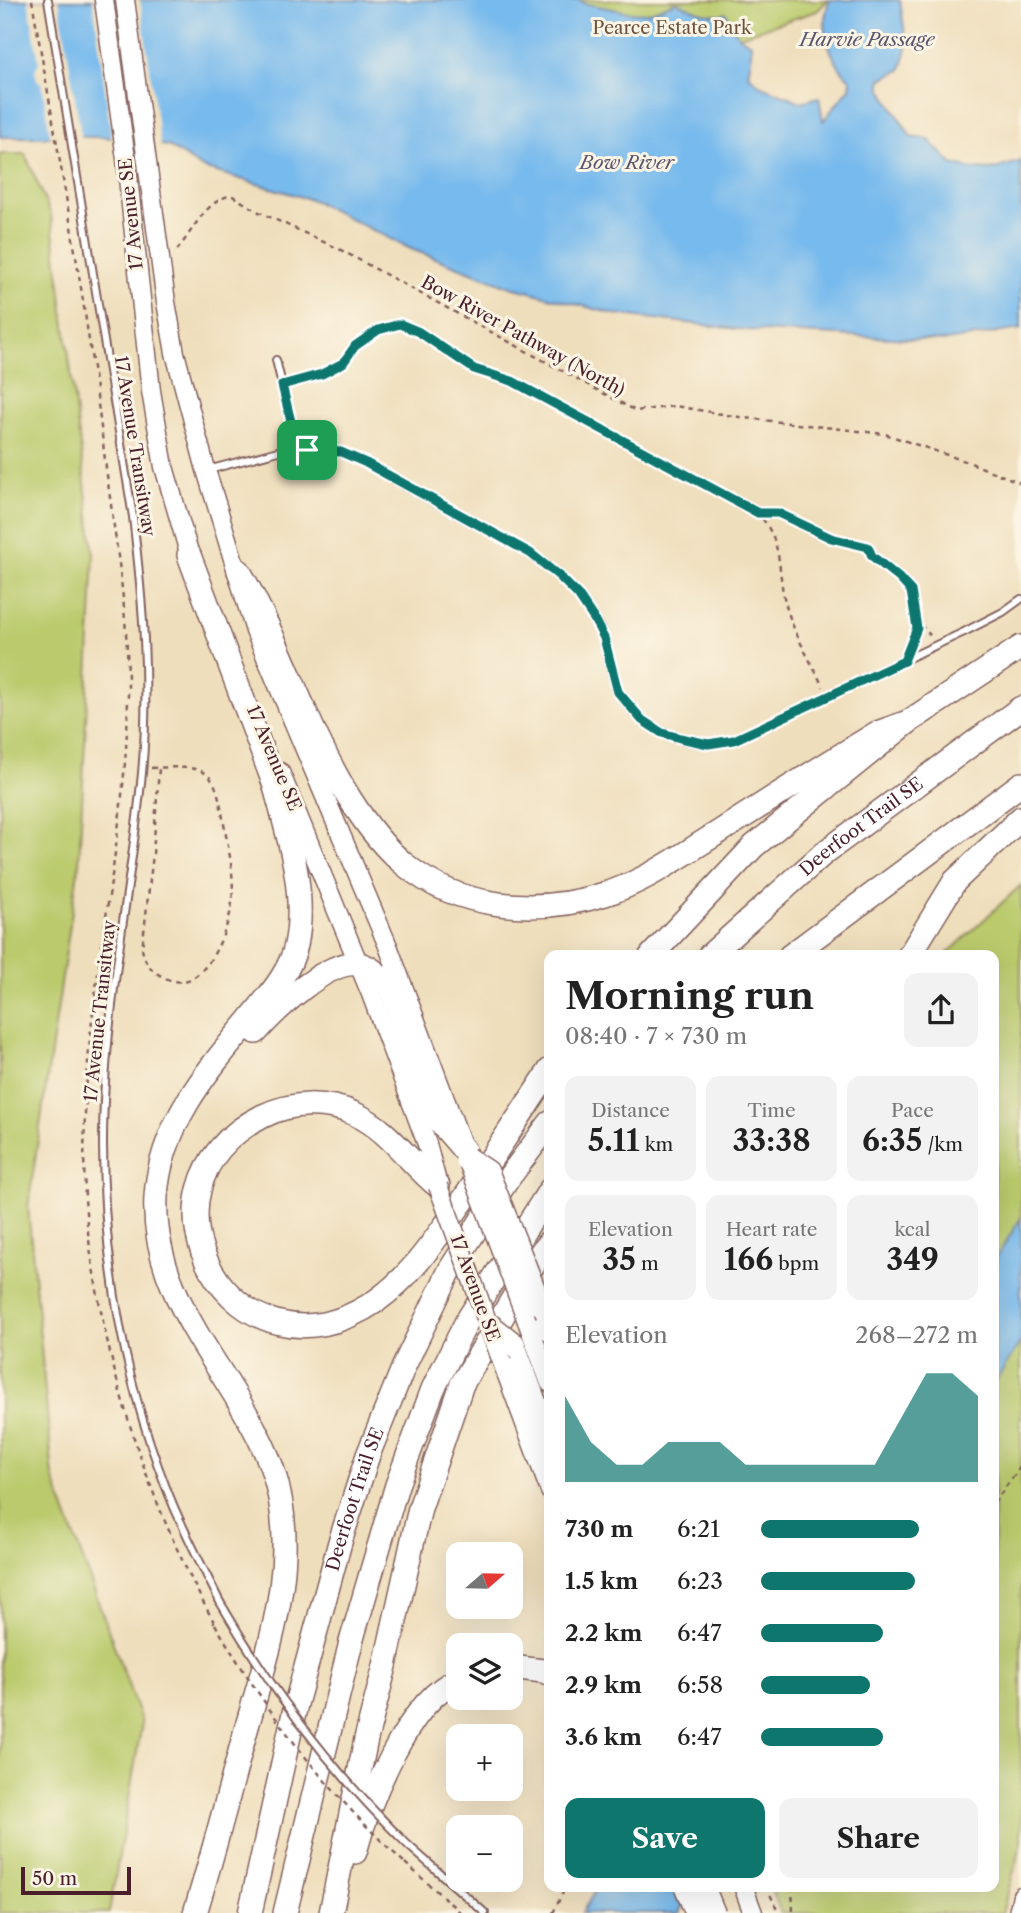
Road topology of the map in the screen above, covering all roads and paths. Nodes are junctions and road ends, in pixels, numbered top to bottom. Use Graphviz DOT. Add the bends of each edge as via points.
graph roads {
  1 [pos="32,0"];
  2 [pos="48,0"];
  3 [pos="104,0"];
  4 [pos="125,0"];
  5 [pos="176,251"];
  6 [pos="276,360"];
  7 [pos="282,385"];
  8 [pos="297,446"];
  9 [pos="206,470"];
  10 [pos="1021,484"];
  11 [pos="758,513"];
  12 [pos="189,555"];
  13 [pos="239,571"];
  14 [pos="1021,599"];
  15 [pos="915,613"];
  16 [pos="946,640"];
  17 [pos="1021,647"];
  18 [pos="904,661"];
  19 [pos="828,697"];
  20 [pos="1021,708"];
  21 [pos="908,722"];
  22 [pos="159,768"];
  23 [pos="1021,784"];
  24 [pos="1021,818"];
  25 [pos="656,950"];
  26 [pos="716,950"];
  27 [pos="798,950"];
  28 [pos="913,950"];
  29 [pos="359,964"];
  30 [pos="544,1079"];
  31 [pos="180,1116"];
  32 [pos="544,1131"];
  33 [pos="466,1155"];
  34 [pos="438,1186"];
  35 [pos="544,1200"];
  36 [pos="544,1248"];
  37 [pos="533,1312"];
  38 [pos="544,1323"];
  39 [pos="489,1325"];
  40 [pos="508,1353"];
  41 [pos="544,1358"];
  42 [pos="544,1431"];
  43 [pos="1021,1466"];
  44 [pos="544,1470"];
  45 [pos="999,1496"];
  46 [pos="523,1668"];
  47 [pos="544,1671"];
  48 [pos="446,1688"];
  49 [pos="563,1892"];
  50 [pos="688,1892"];
  51 [pos="707,1892"];
  52 [pos="744,1892"];
  53 [pos="769,1892"];
  54 [pos="792,1892"];
  55 [pos="1021,1895"];
  56 [pos="195,1913"];
  57 [pos="250,1913"];
  58 [pos="285,1913"];
  59 [pos="331,1913"];
  60 [pos="339,1913"];
  61 [pos="461,1913"];
  62 [pos="485,1913"];
  63 [pos="553,1913"];
  64 [pos="697,1913"];
  65 [pos="716,1913"];
  66 [pos="753,1913"];
  67 [pos="779,1913"];
  68 [pos="793,1913"];
  69 [pos="1017,1913"];
  1 -- 61 [label="path, bridge" via="100,413 127,654 120,803 85,1104 85,1201 97,1289 122,1399 149,1482 215,1624 307,1760 372,1833"];
  2 -- 62 [label="lane, 17 Avenue Transitway, bridge" via="142,592 142,769 110,1012 103,1142 110,1263 129,1365 173,1505 220,1602 255,1660 347,1783"];
  3 -- 12 [label="main road, 17 Avenue SE" via="151,391 164,467"];
  4 -- 9 [label="main road, 17 Avenue SE" via="173,340"];
  5 -- 10 [label="path, Bow River Pathway (North)" via="207,210 219,198 231,195 340,249 636,411 675,406 885,434"];
  6 -- 7 [label="lane"];
  7 -- 8 [label="lane"];
  7 -- 11 [label="path" via="322,374 343,363 355,346 378,330 400,324 474,369 512,381"];
  8 -- 9 [label="lane"];
  8 -- 19 [label="lane" via="341,452 366,463 530,553 578,595 604,638 618,692 629,708 662,733 708,744 734,740"];
  9 -- 13 [label="main road, 17 Avenue SE"];
  11 -- 15 [label="path" via="778,513 831,538 868,547 911,591"];
  11 -- 19 [label="path" via="778,547 786,608"];
  12 -- 29 [label="main road, 17 Avenue SE"];
  12 -- 31 [label="highway" via="274,783 299,904 296,947 277,986 205,1073"];
  13 -- 21 [label="highway" via="350,799 380,840 404,865 438,885 496,905 551,906 605,894 649,875 877,733"];
  13 -- 33 [label="main road, 17 Avenue SE" via="263,650 388,946"];
  14 -- 16 [label="lane"];
  15 -- 16 [label="path" via="926,633"];
  15 -- 18 [label="path" via="917,628"];
  16 -- 18 [label="lane"];
  17 -- 21 [label="highway"];
  18 -- 19 [label="lane"];
  20 -- 26 [label="highway, Deerfoot Trail SE" via="824,853"];
  21 -- 25 [label="highway" via="754,846"];
  22 -- 22 [label="path" via="142,949 152,970 177,982 198,974 218,946 231,907 232,866 221,803 207,773 195,768"];
  23 -- 27 [label="highway"];
  24 -- 28 [label="highway" via="955,881"];
  29 -- 31 [label="highway" via="338,967 296,994"];
  29 -- 33 [label="highway" via="390,986 439,1121"];
  29 -- 34 [label="main road, 17 Avenue SE" via="427,1144"];
  30 -- 34 [label="highway" via="423,1257 391,1289 358,1312 300,1325 264,1318 220,1285 202,1252 196,1212 206,1171 231,1136 273,1110 293,1105 337,1108 371,1122"];
  31 -- 56 [label="highway" via="162,1158 156,1195 162,1250 175,1292 198,1338 256,1432 272,1469 281,1503 285,1570 274,1627"];
  32 -- 57 [label="highway, Deerfoot Trail SE" via="450,1270 368,1455 296,1704"];
  33 -- 37 [label="highway, bridge" via="486,1172"];
  34 -- 39 [label="main road, 17 Avenue SE, bridge"];
  35 -- 58 [label="highway, Deerfoot Trail SE" via="467,1321 433,1389 397,1485 351,1642"];
  36 -- 59 [label="highway" via="462,1384 441,1441 420,1508 366,1739"];
  37 -- 38 [label="highway"];
  37 -- 41 [label="main road, 17 Avenue SE"];
  39 -- 40 [label="highway, bridge"];
  40 -- 42 [label="highway"];
  40 -- 44 [label="main road, 17 Avenue SE"];
  43 -- 45 [label="path"];
  46 -- 47 [label="highway"];
  48 -- 60 [label="highway" via="432,1697 390,1760 359,1838"];
  49 -- 63 [label="path"];
  50 -- 64 [label="highway, bridge"];
  51 -- 65 [label="main road, bridge"];
  52 -- 66 [label="main road"];
  53 -- 67 [label="path"];
  54 -- 68 [label="path"];
  55 -- 69 [label="street"];
}
